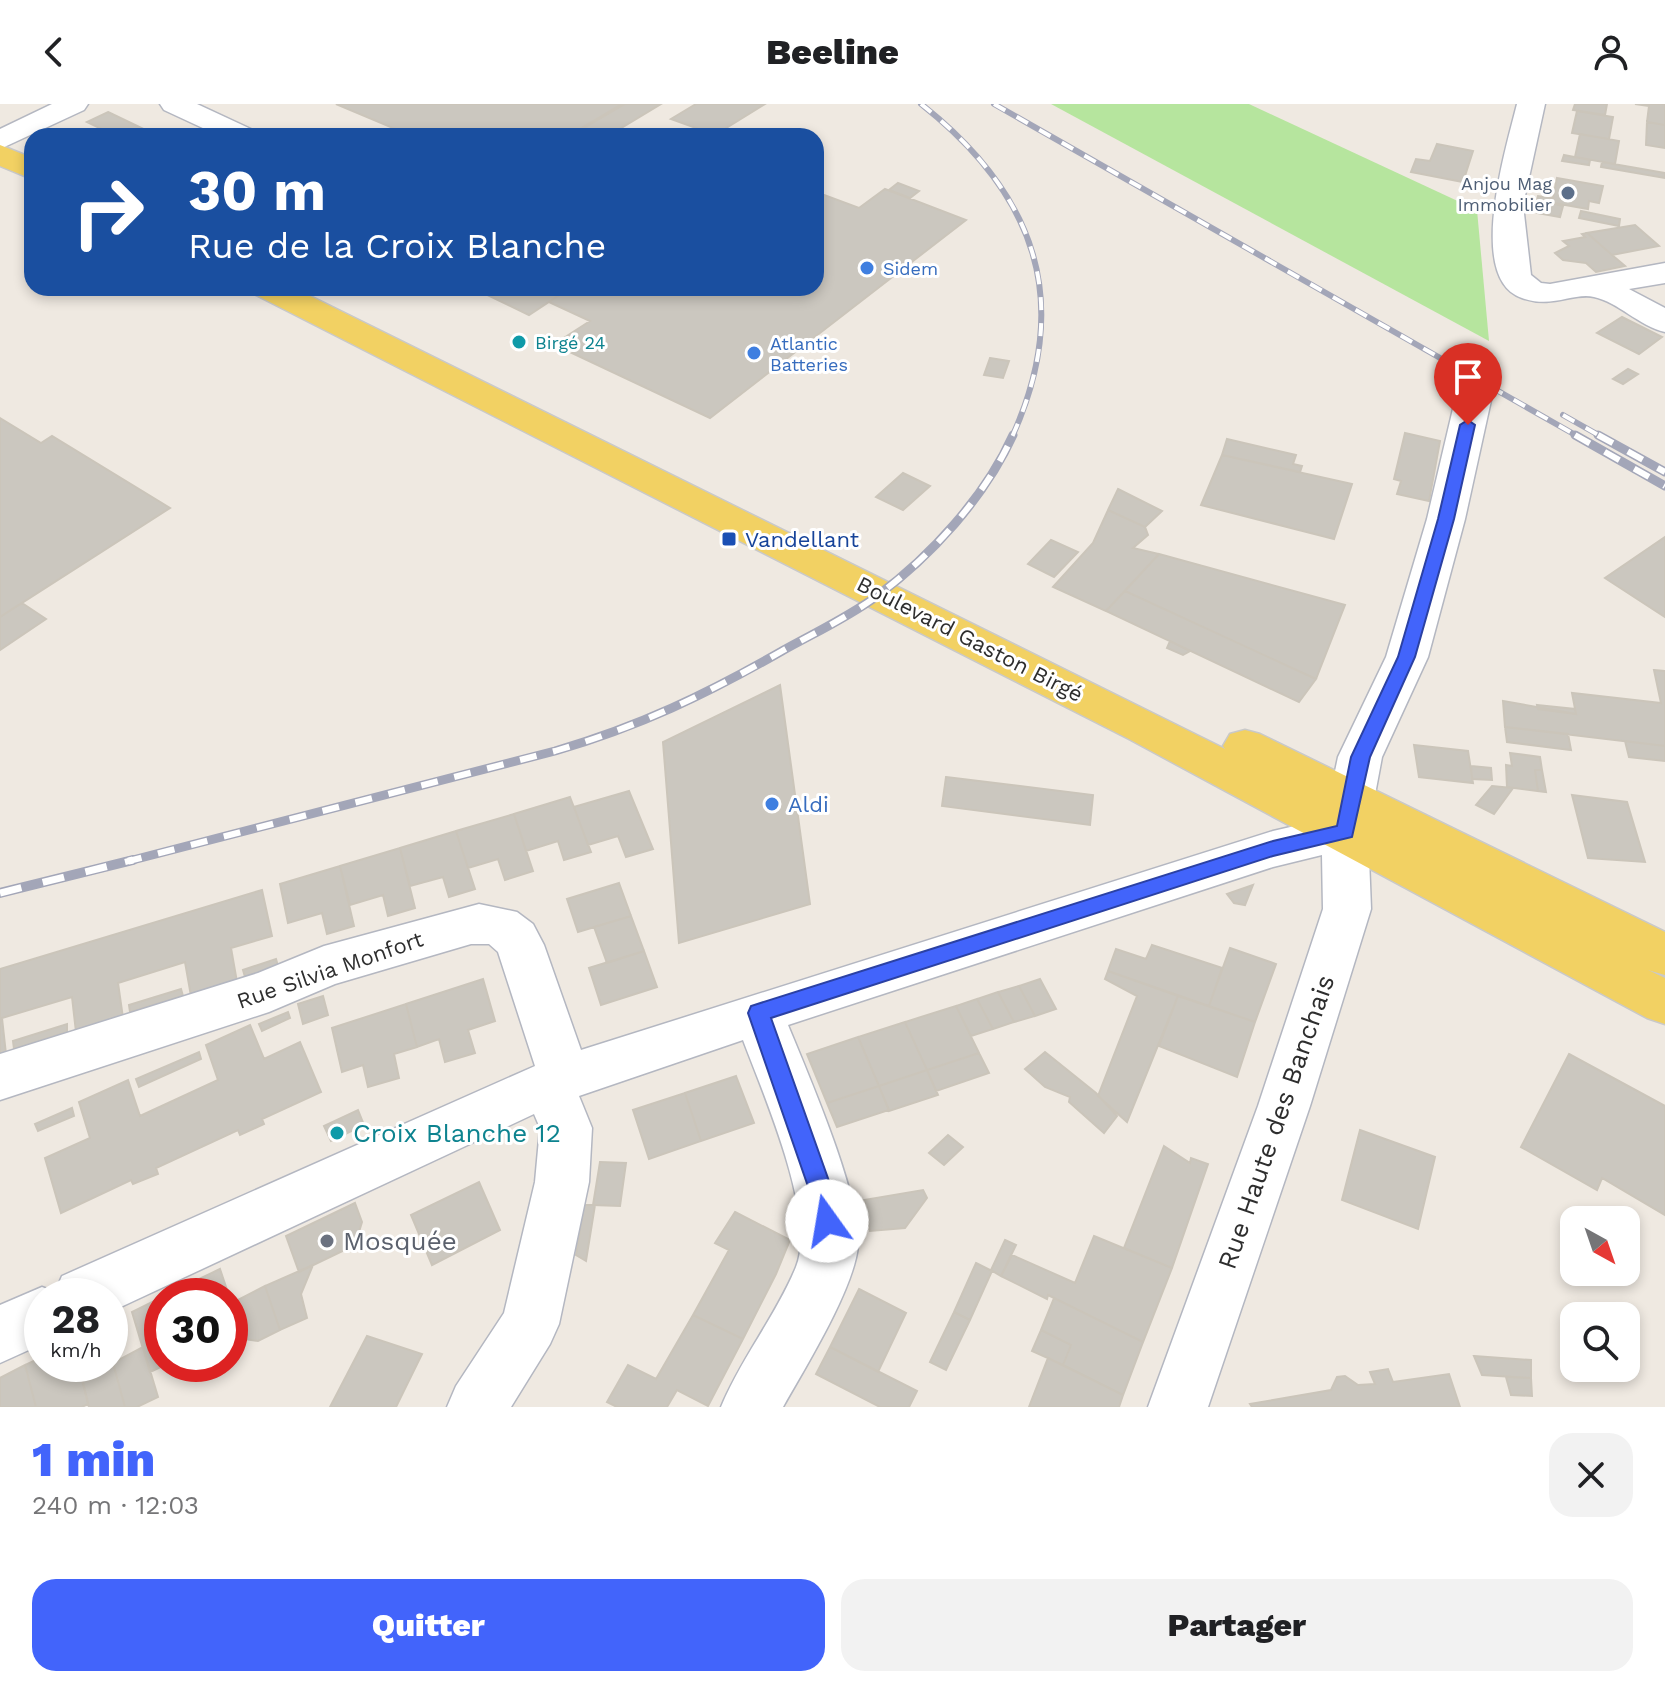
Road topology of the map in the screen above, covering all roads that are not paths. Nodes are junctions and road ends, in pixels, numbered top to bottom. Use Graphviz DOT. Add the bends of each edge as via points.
graph roads {
  1 [pos="74,104"];
  2 [pos="1531,104"];
  3 [pos="196,107"];
  4 [pos="31,128"];
  5 [pos="230,128"];
  6 [pos="9,140"];
  7 [pos="24,160"];
  8 [pos="1665,273"];
  9 [pos="1599,286"];
  10 [pos="284,296"];
  11 [pos="338,296"];
  12 [pos="1665,322"];
  13 [pos="1474,396"];
  14 [pos="1348,815"];
  15 [pos="1665,955"];
  16 [pos="1665,1003"];
  17 [pos="758,1013"];
  18 [pos="0,1077"];
  19 [pos="556,1081"];
  20 [pos="121,1278"];
  21 [pos="24,1323"];
  22 [pos="0,1334"];
  23 [pos="477,1407"];
  24 [pos="751,1407"];
  25 [pos="1178,1407"];
  1 -- 4 [label="street"];
  2 -- 9 [label="street" via="1508,205 1515,276 1538,293"];
  3 -- 5 [label="street"];
  6 -- 7 [label="main road"];
  8 -- 9 [label="street"];
  9 -- 12 [label="street"];
  10 -- 14 [label="main road, Boulevard Gaston Birgé" via="838,572"];
  11 -- 14 [label="main road, Boulevard Gaston Birgé"];
  13 -- 14 [label="street, Rue Haute des Banchais" via="1407,657 1360,757"];
  14 -- 15 [label="main road, Boulevard Gaston Birgé"];
  14 -- 16 [label="main road, Boulevard Gaston Birgé" via="1417,867"];
  14 -- 17 [label="street" via="1273,849"];
  14 -- 25 [label="street, Rue Haute des Banchais" via="1347,909"];
  17 -- 19 [label="street"];
  17 -- 24 [label="street" via="823,1198 831,1245"];
  18 -- 19 [label="street, Rue Silvia Monfort" via="239,1001 324,967 487,923 514,934 520,945"];
  19 -- 20 [label="street"];
  19 -- 23 [label="street, Rue Silvia Monfort" via="566,1128 562,1182 530,1324"];
  21 -- 22 [label="street"];
}
